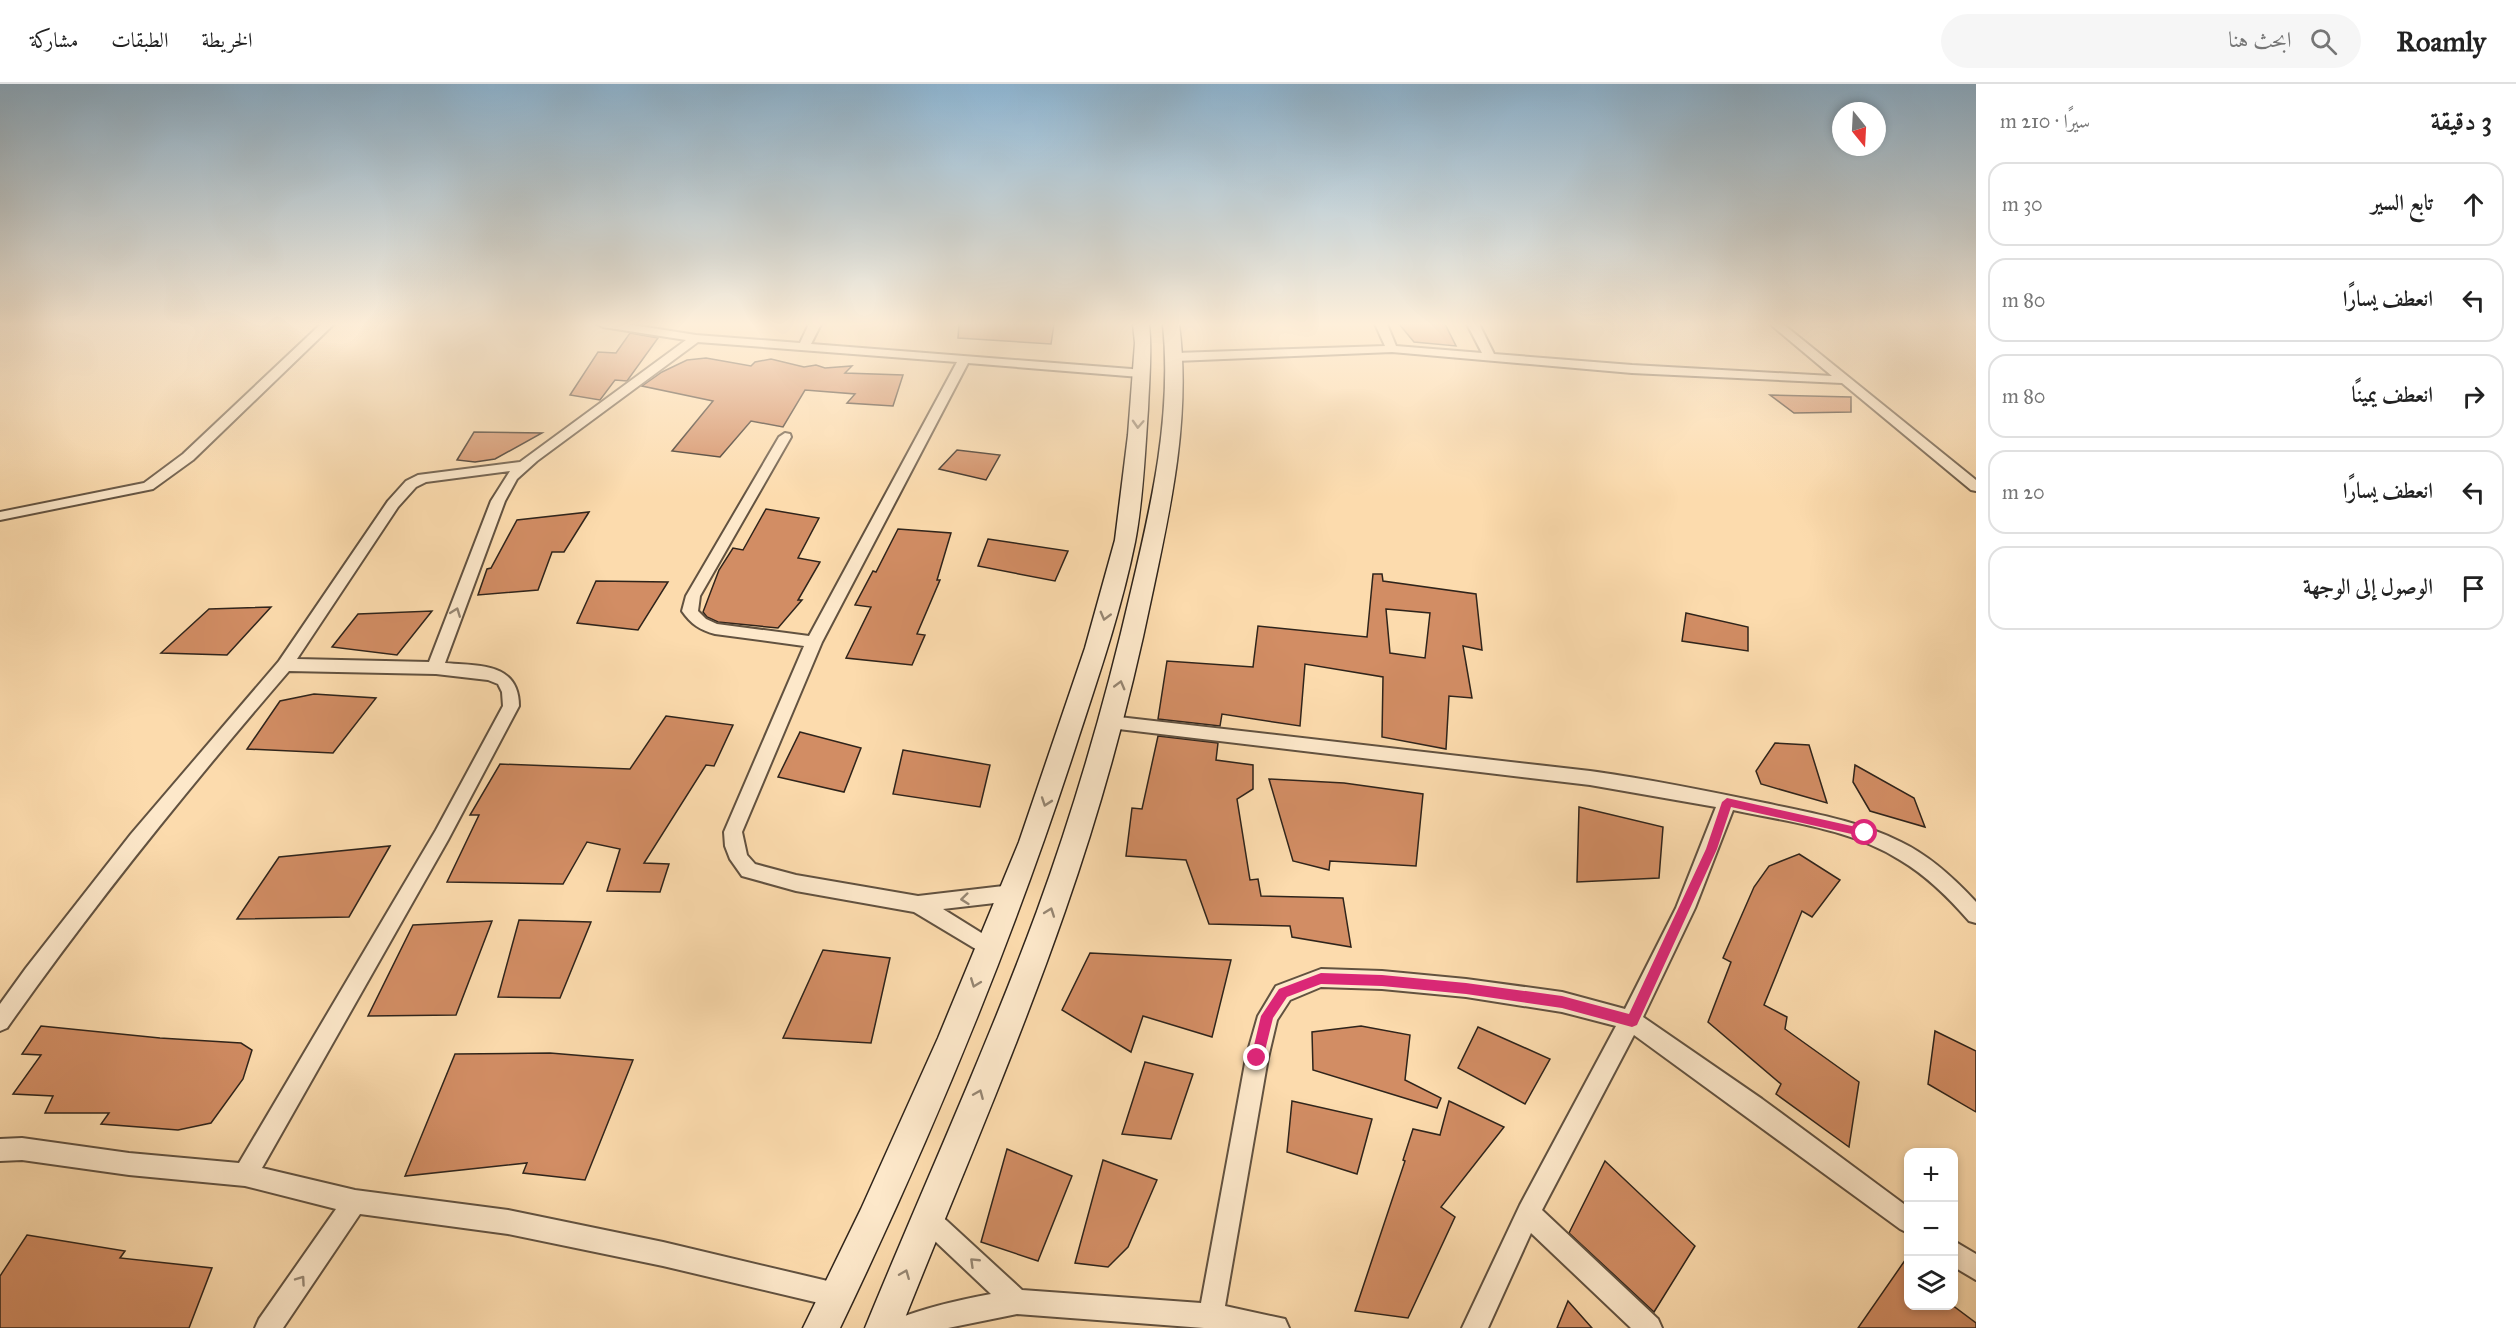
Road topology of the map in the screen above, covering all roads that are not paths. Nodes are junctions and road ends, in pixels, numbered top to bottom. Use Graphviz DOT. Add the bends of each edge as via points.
graph roads {
  1 [pos="267,382"];
  2 [pos="636,382"];
  3 [pos="952,382"];
  4 [pos="1139,382"];
  5 [pos="1175,382"];
  6 [pos="1847,382"];
  7 [pos="785,437"];
  8 [pos="522,465"];
  9 [pos="1976,487"];
  10 [pos="0,516"];
  11 [pos="1113,586"];
  12 [pos="1142,590"];
  13 [pos="814,642"];
  14 [pos="285,665"];
  15 [pos="435,667"];
  16 [pos="1110,722"];
  17 [pos="1727,802"];
  18 [pos="1012,893"];
  19 [pos="918,904"];
  20 [pos="1976,915"];
  21 [pos="989,948"];
  22 [pos="0,1021"];
  23 [pos="1632,1021"];
  24 [pos="0,1150"];
  25 [pos="245,1175"];
  26 [pos="355,1202"];
  27 [pos="1528,1214"];
  28 [pos="927,1218"];
  29 [pos="1904,1218"];
  30 [pos="1958,1256"];
  31 [pos="1976,1268"];
  32 [pos="836,1295"];
  33 [pos="1017,1302"];
  34 [pos="1211,1316"];
  35 [pos="268,1328"];
  36 [pos="821,1328"];
  37 [pos="883,1328"];
  38 [pos="906,1328"];
  39 [pos="1276,1328"];
  40 [pos="1475,1328"];
  41 [pos="1649,1328"];
  1 -- 10 [label="street" via="188,457 148,486"];
  2 -- 8 [label="street"];
  3 -- 13 [label="street"];
  4 -- 11 [label="main road, one-way" via="1131,494"];
  5 -- 12 [label="main road" via="1163,488"];
  6 -- 9 [label="street"];
  7 -- 13 [label="street" via="693,596 690,611 694,619 715,629"];
  8 -- 14 [label="street" via="432,476 411,484 393,504"];
  15 -- 8 [label="street, one-way" via="498,501"];
  11 -- 12 [label="main road"];
  11 -- 18 [label="main road, one-way" via="1062,753"];
  16 -- 12 [label="main road, one-way"];
  13 -- 19 [label="street" via="733,832 739,859 749,870 796,883"];
  14 -- 15 [label="street"];
  14 -- 22 [label="street" via="139,836"];
  15 -- 25 [label="street" via="503,679 511,691 511,706 442,835"];
  16 -- 17 [label="street" via="1590,778 1665,788"];
  28 -- 16 [label="main road, one-way" via="1051,910"];
  17 -- 20 [label="street" via="1865,833 1918,861"];
  17 -- 23 [label="street" via="1711,849"];
  18 -- 19 [label="street, one-way"];
  18 -- 21 [label="main road"];
  19 -- 21 [label="street"];
  21 -- 32 [label="main road, one-way" via="952,1043"];
  23 -- 27 [label="street"];
  23 -- 29 [label="street"];
  23 -- 34 [label="street" via="1562,1002 1382,980 1321,978 1283,993 1268,1016 1257,1058"];
  24 -- 25 [label="street" via="22,1149"];
  25 -- 26 [label="street"];
  26 -- 32 [label="street" via="508,1222"];
  35 -- 26 [label="street, one-way"];
  27 -- 40 [label="street"];
  27 -- 41 [label="street"];
  33 -- 28 [label="street, one-way"];
  37 -- 28 [label="main road, one-way"];
  30 -- 31 [label="street"];
  32 -- 36 [label="main road"];
  33 -- 34 [label="street"];
  33 -- 38 [label="street" via="960,1312"];
  34 -- 39 [label="street"];
}
